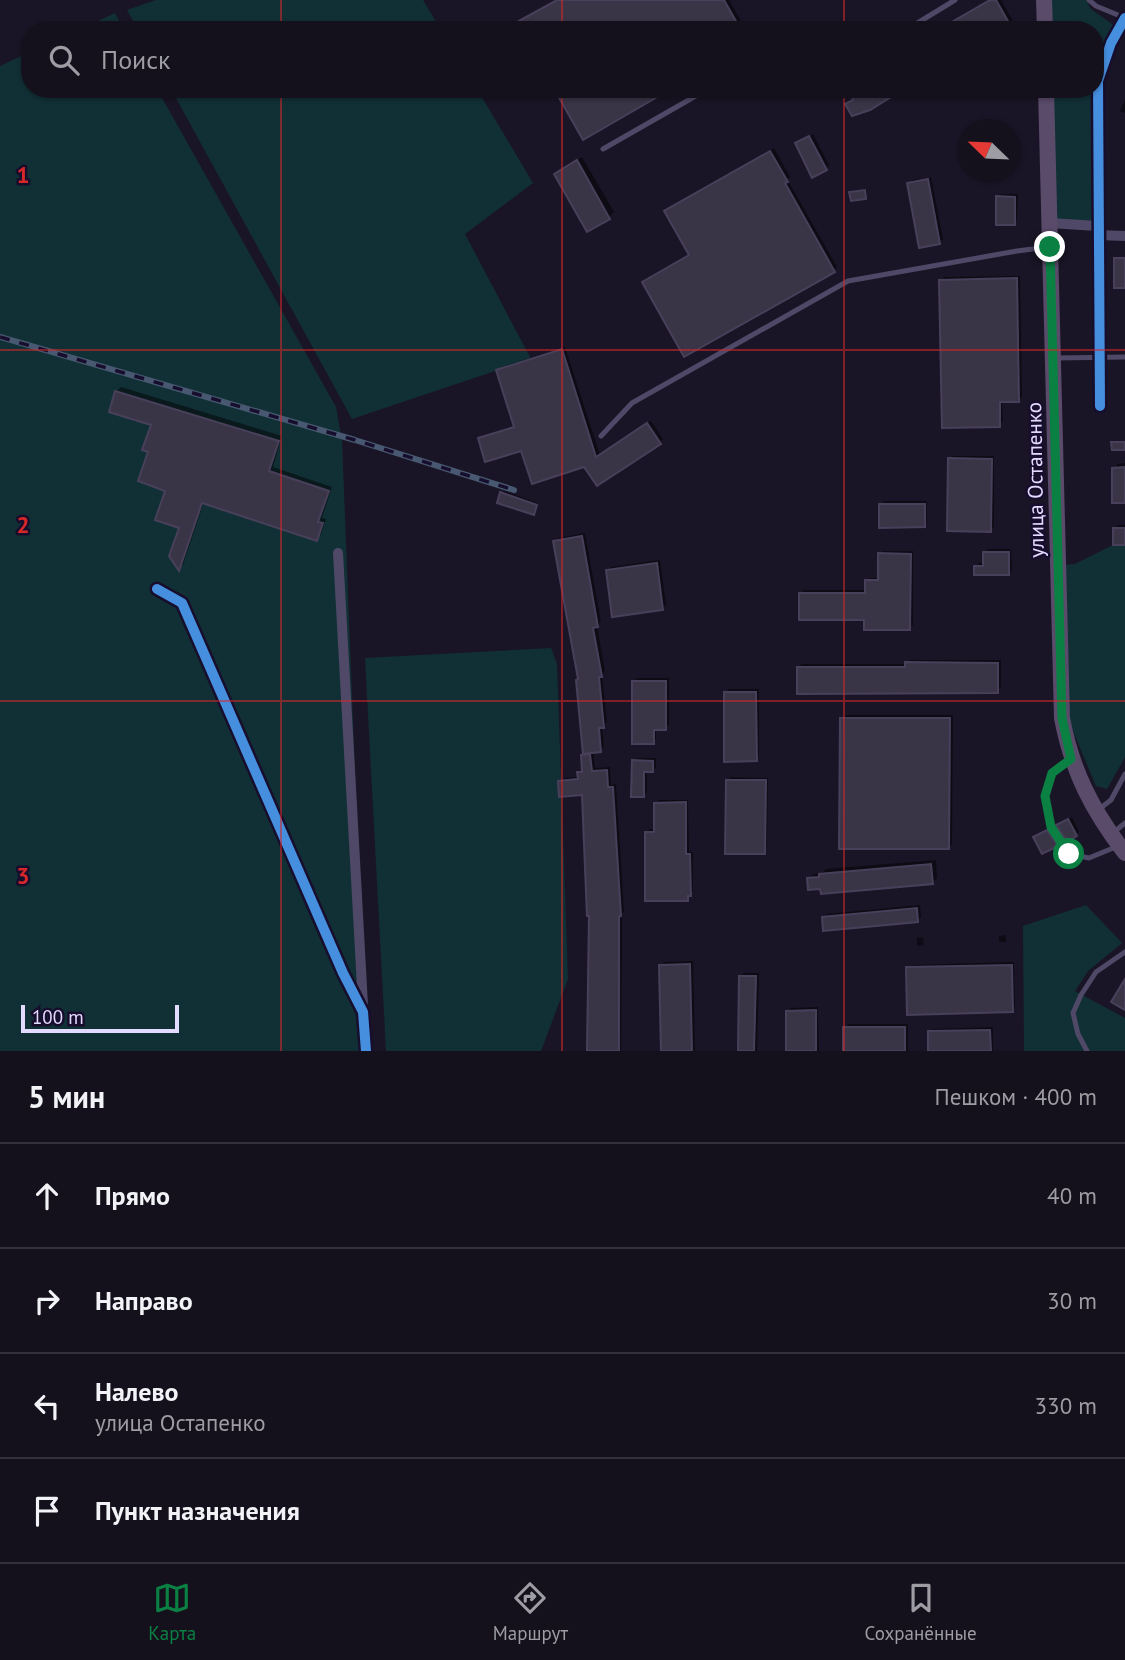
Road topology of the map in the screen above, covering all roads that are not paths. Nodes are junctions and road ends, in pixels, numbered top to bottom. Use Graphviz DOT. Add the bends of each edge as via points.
graph roads {
  1 [pos="955,0"];
  2 [pos="1044,0"];
  3 [pos="1089,0"];
  4 [pos="1125,18"];
  5 [pos="921,21"];
  6 [pos="1045,21"];
  7 [pos="1104,63"];
  8 [pos="692,98"];
  9 [pos="1046,98"];
  10 [pos="1098,98"];
  11 [pos="603,149"];
  12 [pos="1049,223"];
  13 [pos="1097,230"];
  14 [pos="1125,236"];
  15 [pos="1050,247"];
  16 [pos="1125,357"];
  17 [pos="1053,358"];
  18 [pos="1099,358"];
  19 [pos="1100,406"];
  20 [pos="601,436"];
  21 [pos="338,553"];
  22 [pos="157,589"];
  23 [pos="1071,759"];
  24 [pos="1125,774"];
  25 [pos="1096,812"];
  26 [pos="1125,823"];
  27 [pos="1118,844"];
  28 [pos="1125,952"];
  29 [pos="363,1012"];
  30 [pos="366,1051"];
  31 [pos="1087,1051"];
  1 -- 5 [label="lane"];
  2 -- 6 [label="main road"];
  3 -- 4 [label="lane"];
  4 -- 7 [label="street"];
  8 -- 11 [label="lane"];
  9 -- 12 [label="main road, улица Остапенко"];
  10 -- 13 [label="street"];
  12 -- 13 [label="street"];
  12 -- 15 [label="main road, улица Остапенко"];
  13 -- 14 [label="street"];
  13 -- 18 [label="street"];
  15 -- 17 [label="main road, улица Остапенко"];
  15 -- 20 [label="lane" via="848,281 632,403"];
  16 -- 18 [label="lane"];
  17 -- 18 [label="lane"];
  17 -- 23 [label="main road, улица Остапенко" via="1062,718"];
  18 -- 19 [label="street"];
  21 -- 29 [label="street"];
  22 -- 29 [label="street" via="182,603"];
  23 -- 25 [label="main road, улица Остапенко"];
  23 -- 27 [label="lane" via="1052,773 1045,796 1051,827 1069,854 1088,858"];
  24 -- 25 [label="lane" via="1111,800"];
  25 -- 27 [label="main road, улица Остапенко"];
  26 -- 27 [label="lane"];
  28 -- 31 [label="lane" via="1096,972 1073,1013 1077,1034"];
  29 -- 30 [label="street"];
}
